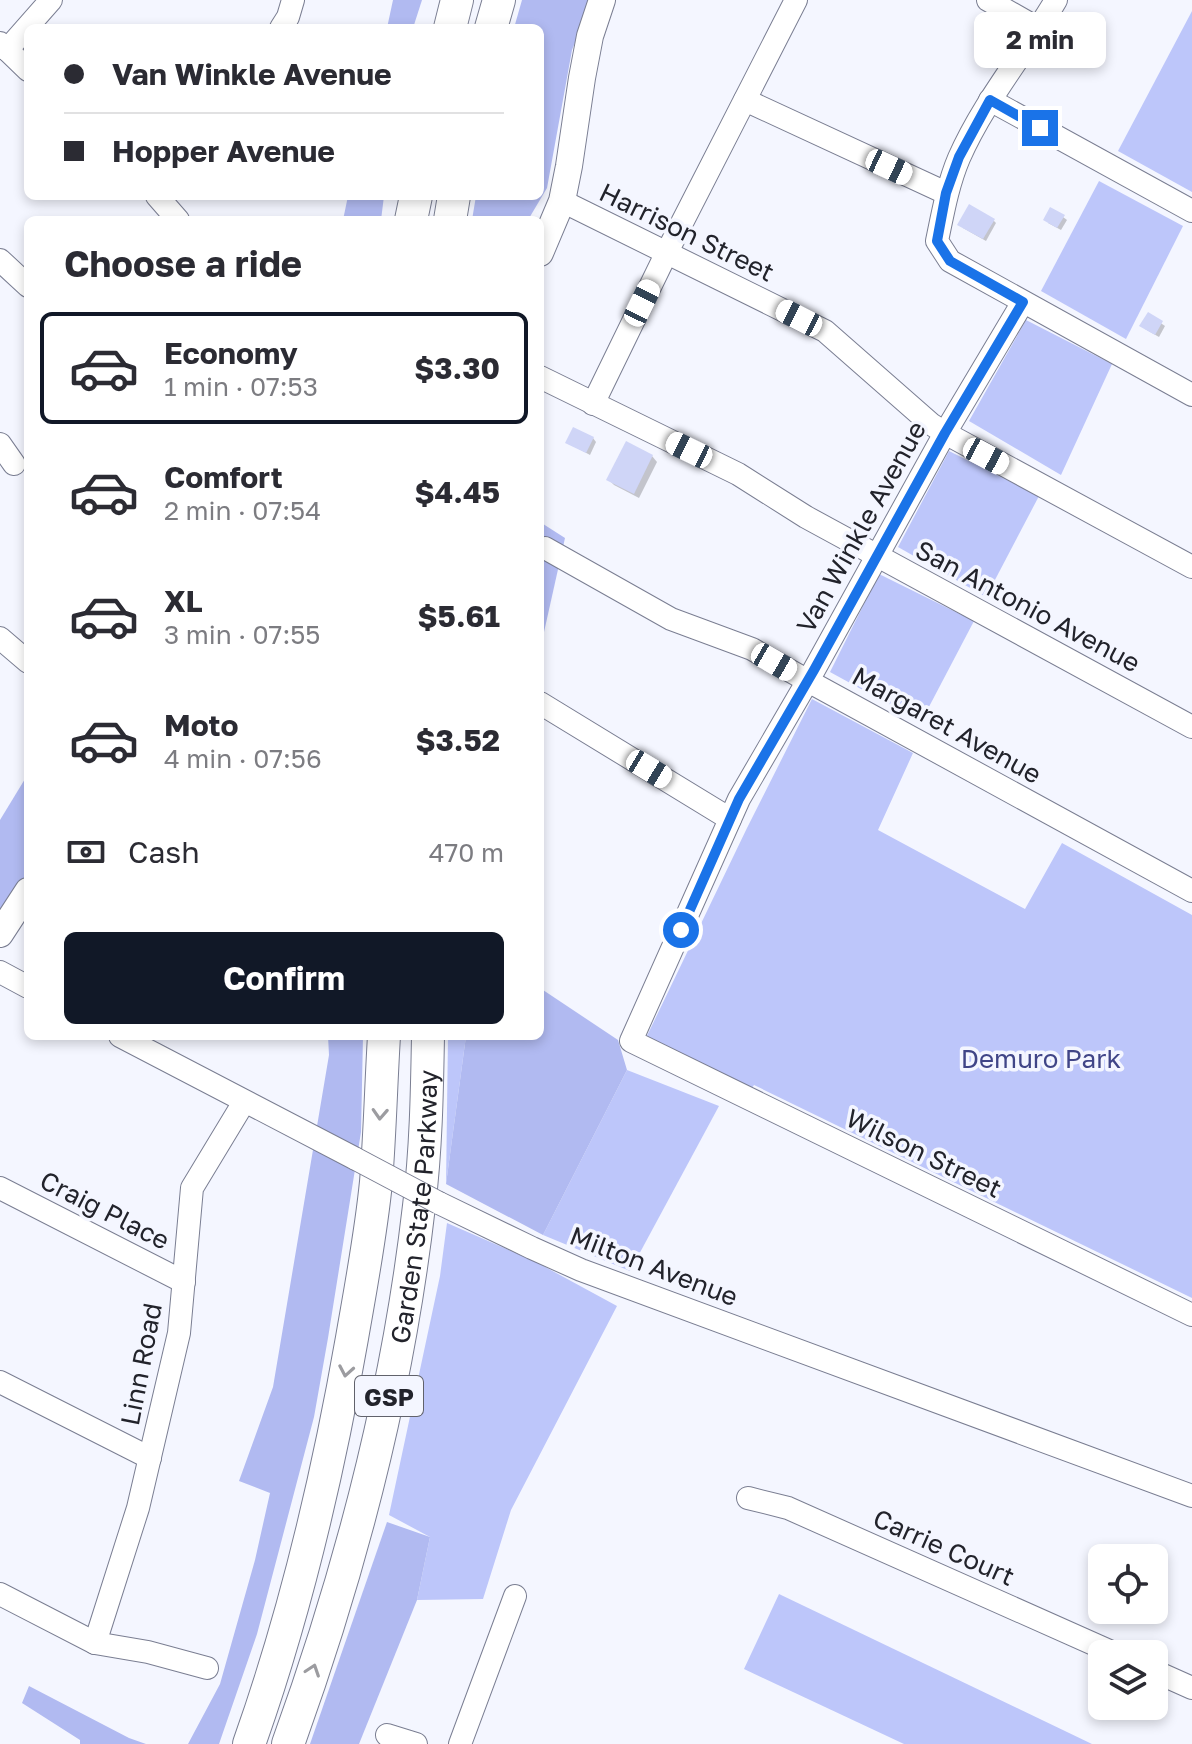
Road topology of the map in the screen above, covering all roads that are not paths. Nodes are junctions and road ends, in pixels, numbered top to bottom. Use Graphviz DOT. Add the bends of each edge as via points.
graph roads {
  1 [pos="51,0"];
  2 [pos="293,0"];
  3 [pos="457,0"];
  4 [pos="499,0"];
  5 [pos="602,0"];
  6 [pos="796,0"];
  7 [pos="988,0"];
  8 [pos="1056,0"];
  9 [pos="26,24"];
  10 [pos="284,24"];
  11 [pos="451,24"];
  12 [pos="492,24"];
  13 [pos="24,26"];
  14 [pos="1039,29"];
  15 [pos="3,46"];
  16 [pos="24,66"];
  17 [pos="745,100"];
  18 [pos="990,100"];
  19 [pos="946,193"];
  20 [pos="160,200"];
  21 [pos="562,201"];
  22 [pos="1192,211"];
  23 [pos="174,216"];
  24 [pos="544,244"];
  25 [pos="667,252"];
  26 [pos="0,260"];
  27 [pos="24,282"];
  28 [pos="1023,302"];
  29 [pos="544,379"];
  30 [pos="1192,395"];
  31 [pos="593,404"];
  32 [pos="945,433"];
  33 [pos="0,444"];
  34 [pos="14,464"];
  35 [pos="545,548"];
  36 [pos="877,556"];
  37 [pos="1192,567"];
  38 [pos="0,638"];
  39 [pos="24,659"];
  40 [pos="808,681"];
  41 [pos="544,705"];
  42 [pos="1192,727"];
  43 [pos="730,819"];
  44 [pos="1192,891"];
  45 [pos="24,897"];
  46 [pos="0,934"];
  47 [pos="0,972"];
  48 [pos="24,985"];
  49 [pos="128,1040"];
  50 [pos="384,1040"];
  51 [pos="428,1040"];
  52 [pos="631,1041"];
  53 [pos="244,1102"];
  54 [pos="0,1188"];
  55 [pos="184,1282"];
  56 [pos="1192,1315"];
  57 [pos="0,1382"];
  58 [pos="150,1458"];
  59 [pos="1192,1496"];
  60 [pos="748,1498"];
  61 [pos="0,1594"];
  62 [pos="515,1596"];
  63 [pos="1088,1642"];
  64 [pos="95,1643"];
  65 [pos="207,1668"];
  66 [pos="1168,1677"];
  67 [pos="1192,1688"];
  68 [pos="387,1735"];
  69 [pos="249,1744"];
  70 [pos="288,1744"];
  71 [pos="416,1744"];
  72 [pos="460,1744"];
  1 -- 9 [label="street"];
  2 -- 10 [label="street"];
  3 -- 11 [label="highway"];
  4 -- 12 [label="highway"];
  5 -- 21 [label="main road" via="587,50"];
  6 -- 17 [label="street"];
  7 -- 14 [label="street"];
  8 -- 14 [label="street"];
  13 -- 15 [label="street"];
  14 -- 18 [label="street"];
  15 -- 16 [label="street"];
  17 -- 19 [label="street"];
  17 -- 25 [label="street"];
  18 -- 19 [label="street"];
  18 -- 22 [label="street"];
  19 -- 28 [label="street" via="937,241 950,261"];
  20 -- 23 [label="street"];
  21 -- 24 [label="main road"];
  21 -- 25 [label="street, Harrison Street"];
  25 -- 31 [label="street"];
  25 -- 32 [label="street, Harrison Street" via="825,331"];
  26 -- 27 [label="street"];
  28 -- 30 [label="street"];
  28 -- 32 [label="street, Van Winkle Avenue"];
  29 -- 31 [label="street, San Antonio Avenue"];
  31 -- 36 [label="street, San Antonio Avenue" via="738,474"];
  32 -- 36 [label="street, Van Winkle Avenue"];
  32 -- 37 [label="street, Harrison Street"];
  33 -- 34 [label="street"];
  35 -- 40 [label="street, Margaret Avenue" via="671,619 752,649"];
  36 -- 40 [label="street, Van Winkle Avenue"];
  36 -- 42 [label="street, San Antonio Avenue"];
  38 -- 39 [label="street"];
  40 -- 43 [label="street, Van Winkle Avenue"];
  40 -- 44 [label="street, Margaret Avenue"];
  41 -- 43 [label="street"];
  43 -- 52 [label="street, Van Winkle Avenue"];
  45 -- 46 [label="main road"];
  47 -- 48 [label="street"];
  49 -- 53 [label="street, Milton Avenue"];
  50 -- 69 [label="highway, Garden State Parkway / GSP, one-way" via="376,1183 342,1397 320,1503"];
  70 -- 51 [label="highway, Garden State Parkway / GSP, one-way" via="326,1632 385,1418 420,1203"];
  52 -- 56 [label="street, Wilson Street"];
  53 -- 55 [label="street, Linn Road" via="192,1188"];
  53 -- 59 [label="street, Milton Avenue, bridge" via="581,1270"];
  54 -- 55 [label="street, Craig Place"];
  55 -- 58 [label="street, Linn Road" via="179,1333"];
  57 -- 58 [label="street"];
  58 -- 64 [label="street, Linn Road"];
  60 -- 63 [label="street, Carrie Court" via="788,1508"];
  61 -- 64 [label="street"];
  62 -- 72 [label="street"];
  64 -- 65 [label="street"];
  66 -- 67 [label="street"];
  68 -- 71 [label="street"];
}
